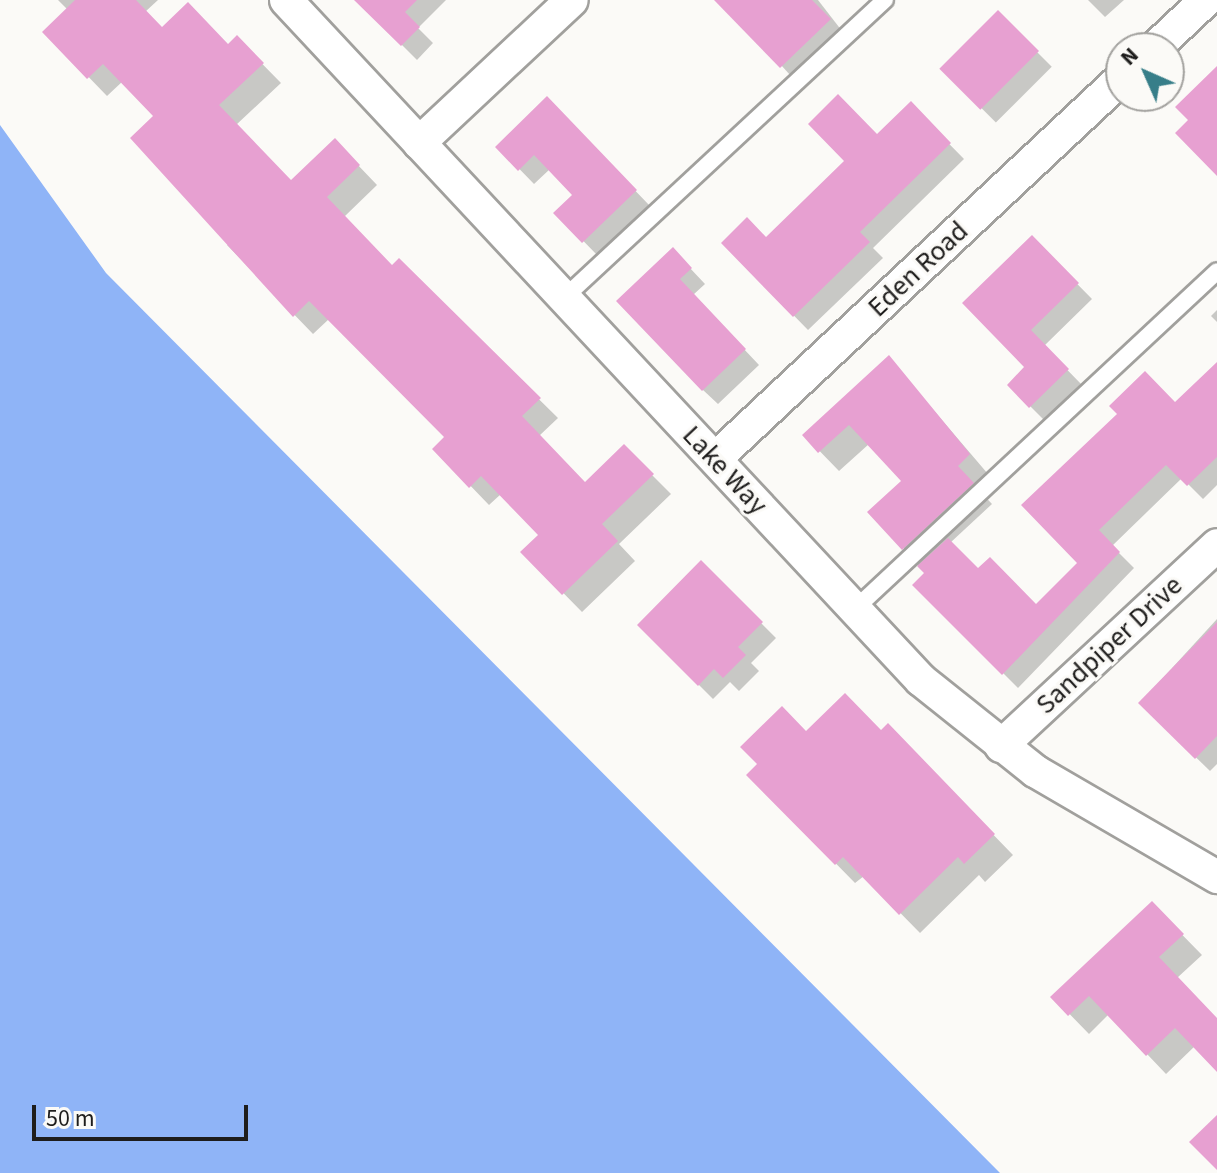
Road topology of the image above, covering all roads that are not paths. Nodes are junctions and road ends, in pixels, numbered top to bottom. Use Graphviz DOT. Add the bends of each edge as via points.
graph roads {
  1 [pos="286,0"];
  2 [pos="572,0"];
  3 [pos="885,0"];
  4 [pos="1206,0"];
  5 [pos="1172,32"];
  6 [pos="1105,94"];
  7 [pos="419,143"];
  8 [pos="1217,271"];
  9 [pos="564,298"];
  10 [pos="715,459"];
  11 [pos="1217,545"];
  12 [pos="855,609"];
  13 [pos="1001,746"];
  14 [pos="1217,877"];
  1 -- 7 [label="street, Lake Way"];
  2 -- 7 [label="street"];
  3 -- 9 [label="lane"];
  4 -- 5 [label="street"];
  6 -- 10 [label="street, Eden Road"];
  7 -- 9 [label="street, Lake Way"];
  8 -- 12 [label="lane"];
  9 -- 10 [label="street, Lake Way"];
  10 -- 12 [label="street, Lake Way"];
  11 -- 13 [label="street, Sandpiper Drive"];
  12 -- 13 [label="street, Lake Way" via="921,680"];
  13 -- 14 [label="street, Lake Way" via="1108,817"];
}
